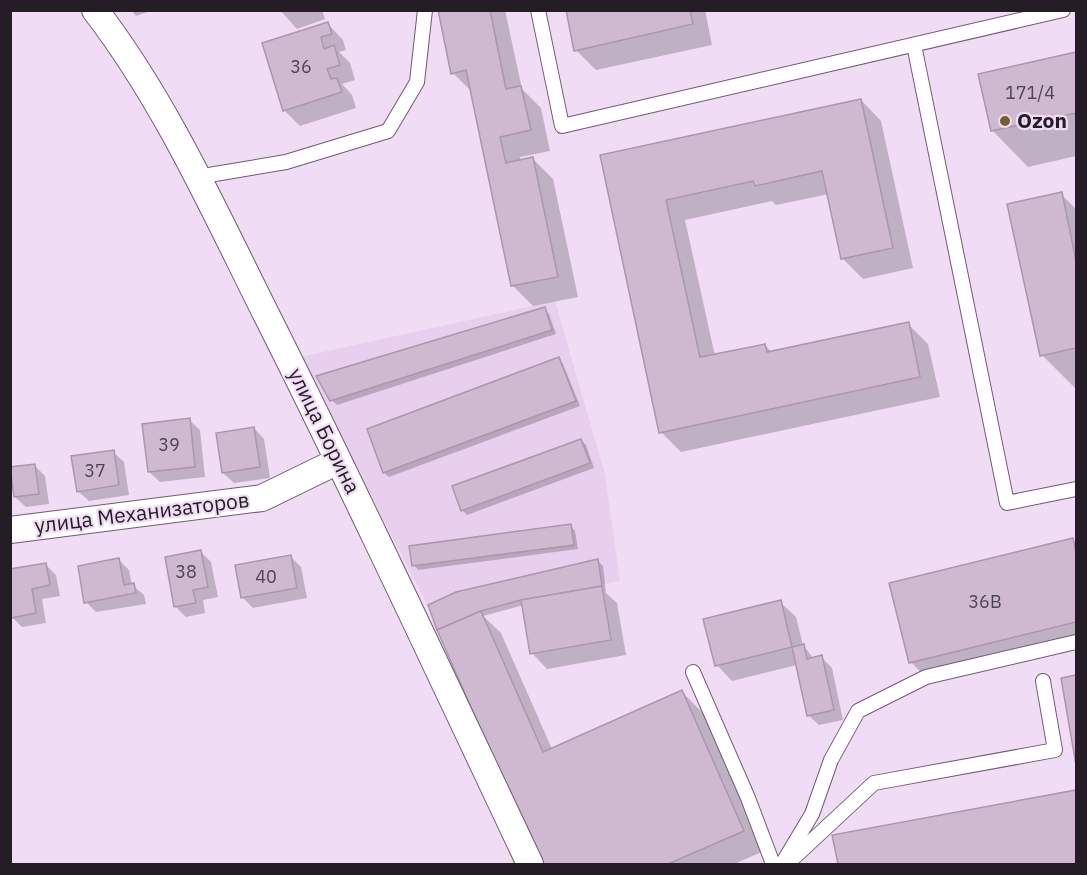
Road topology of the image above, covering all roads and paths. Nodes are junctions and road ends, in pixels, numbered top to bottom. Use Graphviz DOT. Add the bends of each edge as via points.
graph roads {
  1 [pos="95,10"];
  2 [pos="425,10"];
  3 [pos="538,10"];
  4 [pos="1062,10"];
  5 [pos="914,45"];
  6 [pos="197,177"];
  7 [pos="338,461"];
  8 [pos="1077,489"];
  9 [pos="10,530"];
  10 [pos="1077,642"];
  11 [pos="693,672"];
  12 [pos="1043,681"];
  13 [pos="530,864"];
  14 [pos="772,864"];
  15 [pos="782,864"];
  16 [pos="787,864"];
  1 -- 6 [label="street, улица Борина" via="122,45"];
  2 -- 6 [label="lane" via="417,81 388,131 286,162"];
  3 -- 5 [label="lane" via="562,126"];
  4 -- 5 [label="lane"];
  5 -- 8 [label="lane" via="1007,503"];
  6 -- 7 [label="street, улица Борина"];
  7 -- 9 [label="street, улица Механизаторов" via="262,498"];
  7 -- 13 [label="street, улица Борина"];
  10 -- 15 [label="lane" via="926,677 858,711 831,760 812,814"];
  11 -- 14 [label="lane"];
  12 -- 16 [label="lane" via="1055,750 874,783"];
}
